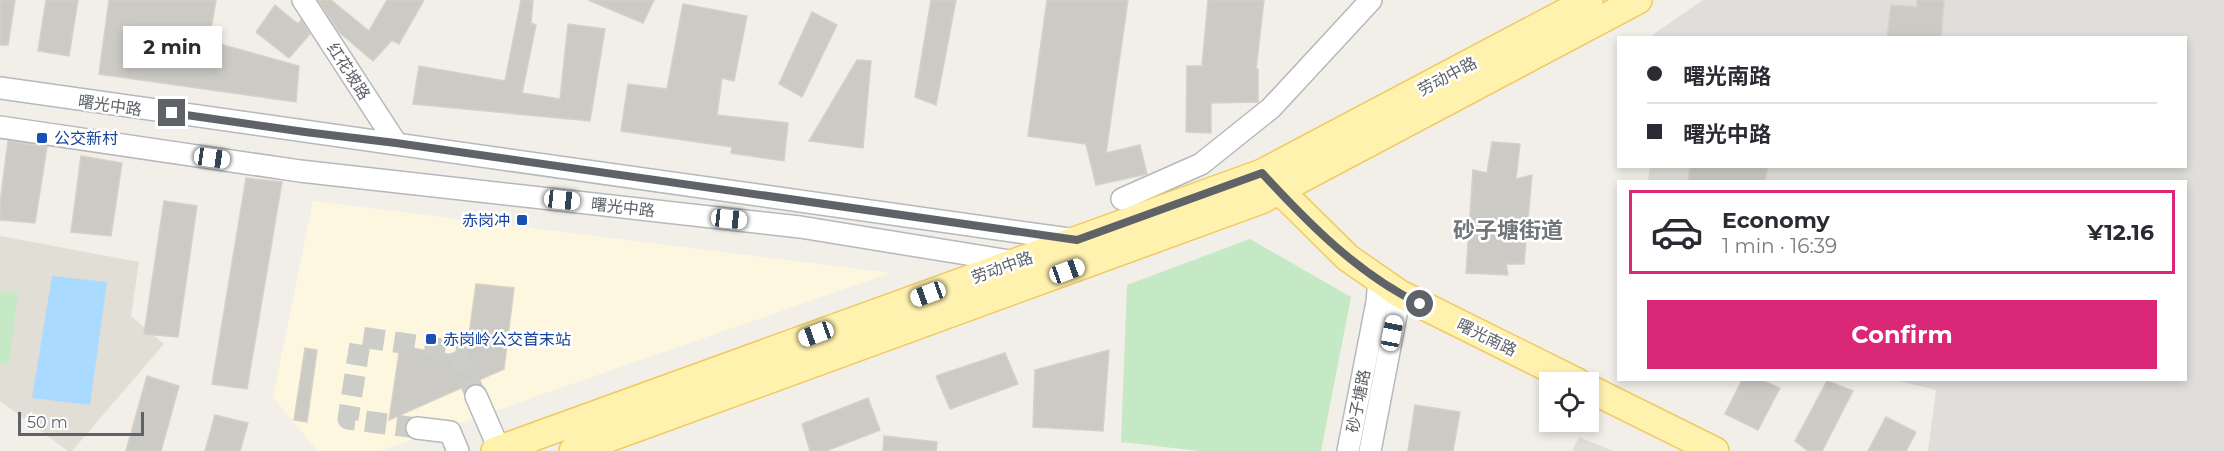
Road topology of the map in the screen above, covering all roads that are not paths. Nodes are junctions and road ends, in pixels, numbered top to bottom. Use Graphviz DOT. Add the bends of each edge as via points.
graph roads {
  1 [pos="303,0"];
  2 [pos="1371,0"];
  3 [pos="1589,0"];
  4 [pos="1638,0"];
  5 [pos="0,88"];
  6 [pos="0,127"];
  7 [pos="396,143"];
  8 [pos="1261,186"];
  9 [pos="1122,199"];
  10 [pos="1077,240"];
  11 [pos="1017,262"];
  12 [pos="1067,271"];
  13 [pos="1388,296"];
  14 [pos="1555,372"];
  15 [pos="1539,380"];
  16 [pos="1599,393"];
  17 [pos="476,396"];
  18 [pos="1599,410"];
  19 [pos="417,428"];
  20 [pos="498,450"];
  21 [pos="458,451"];
  22 [pos="573,451"];
  23 [pos="1348,451"];
  24 [pos="1370,451"];
  25 [pos="1680,451"];
  26 [pos="1715,451"];
  1 -- 7 [label="street, 红花坡路"];
  2 -- 9 [label="street" via="1270,108 1201,164"];
  3 -- 8 [label="main road, 劳动中路"];
  4 -- 8 [label="main road, 劳动中路"];
  5 -- 7 [label="street, 曙光中路"];
  6 -- 11 [label="street, 曙光中路" via="300,171 800,227"];
  7 -- 10 [label="street, 曙光中路"];
  8 -- 10 [label="main road, 劳动中路"];
  8 -- 12 [label="main road, 劳动中路"];
  8 -- 13 [label="main road, 曙光南路" via="1340,273"];
  10 -- 11 [label="main road, 劳动中路"];
  11 -- 12 [label="street, 曙光中路"];
  11 -- 20 [label="main road, 劳动中路"];
  12 -- 22 [label="main road, 劳动中路"];
  13 -- 14 [label="main road, 曙光南路"];
  13 -- 15 [label="main road, 曙光南路"];
  13 -- 23 [label="street, 砂子塘路"];
  13 -- 24 [label="street, 砂子塘路"];
  16 -- 26 [label="main road"];
  17 -- 20 [label="street"];
  18 -- 25 [label="main road"];
  19 -- 21 [label="street" via="450,432"];
}
